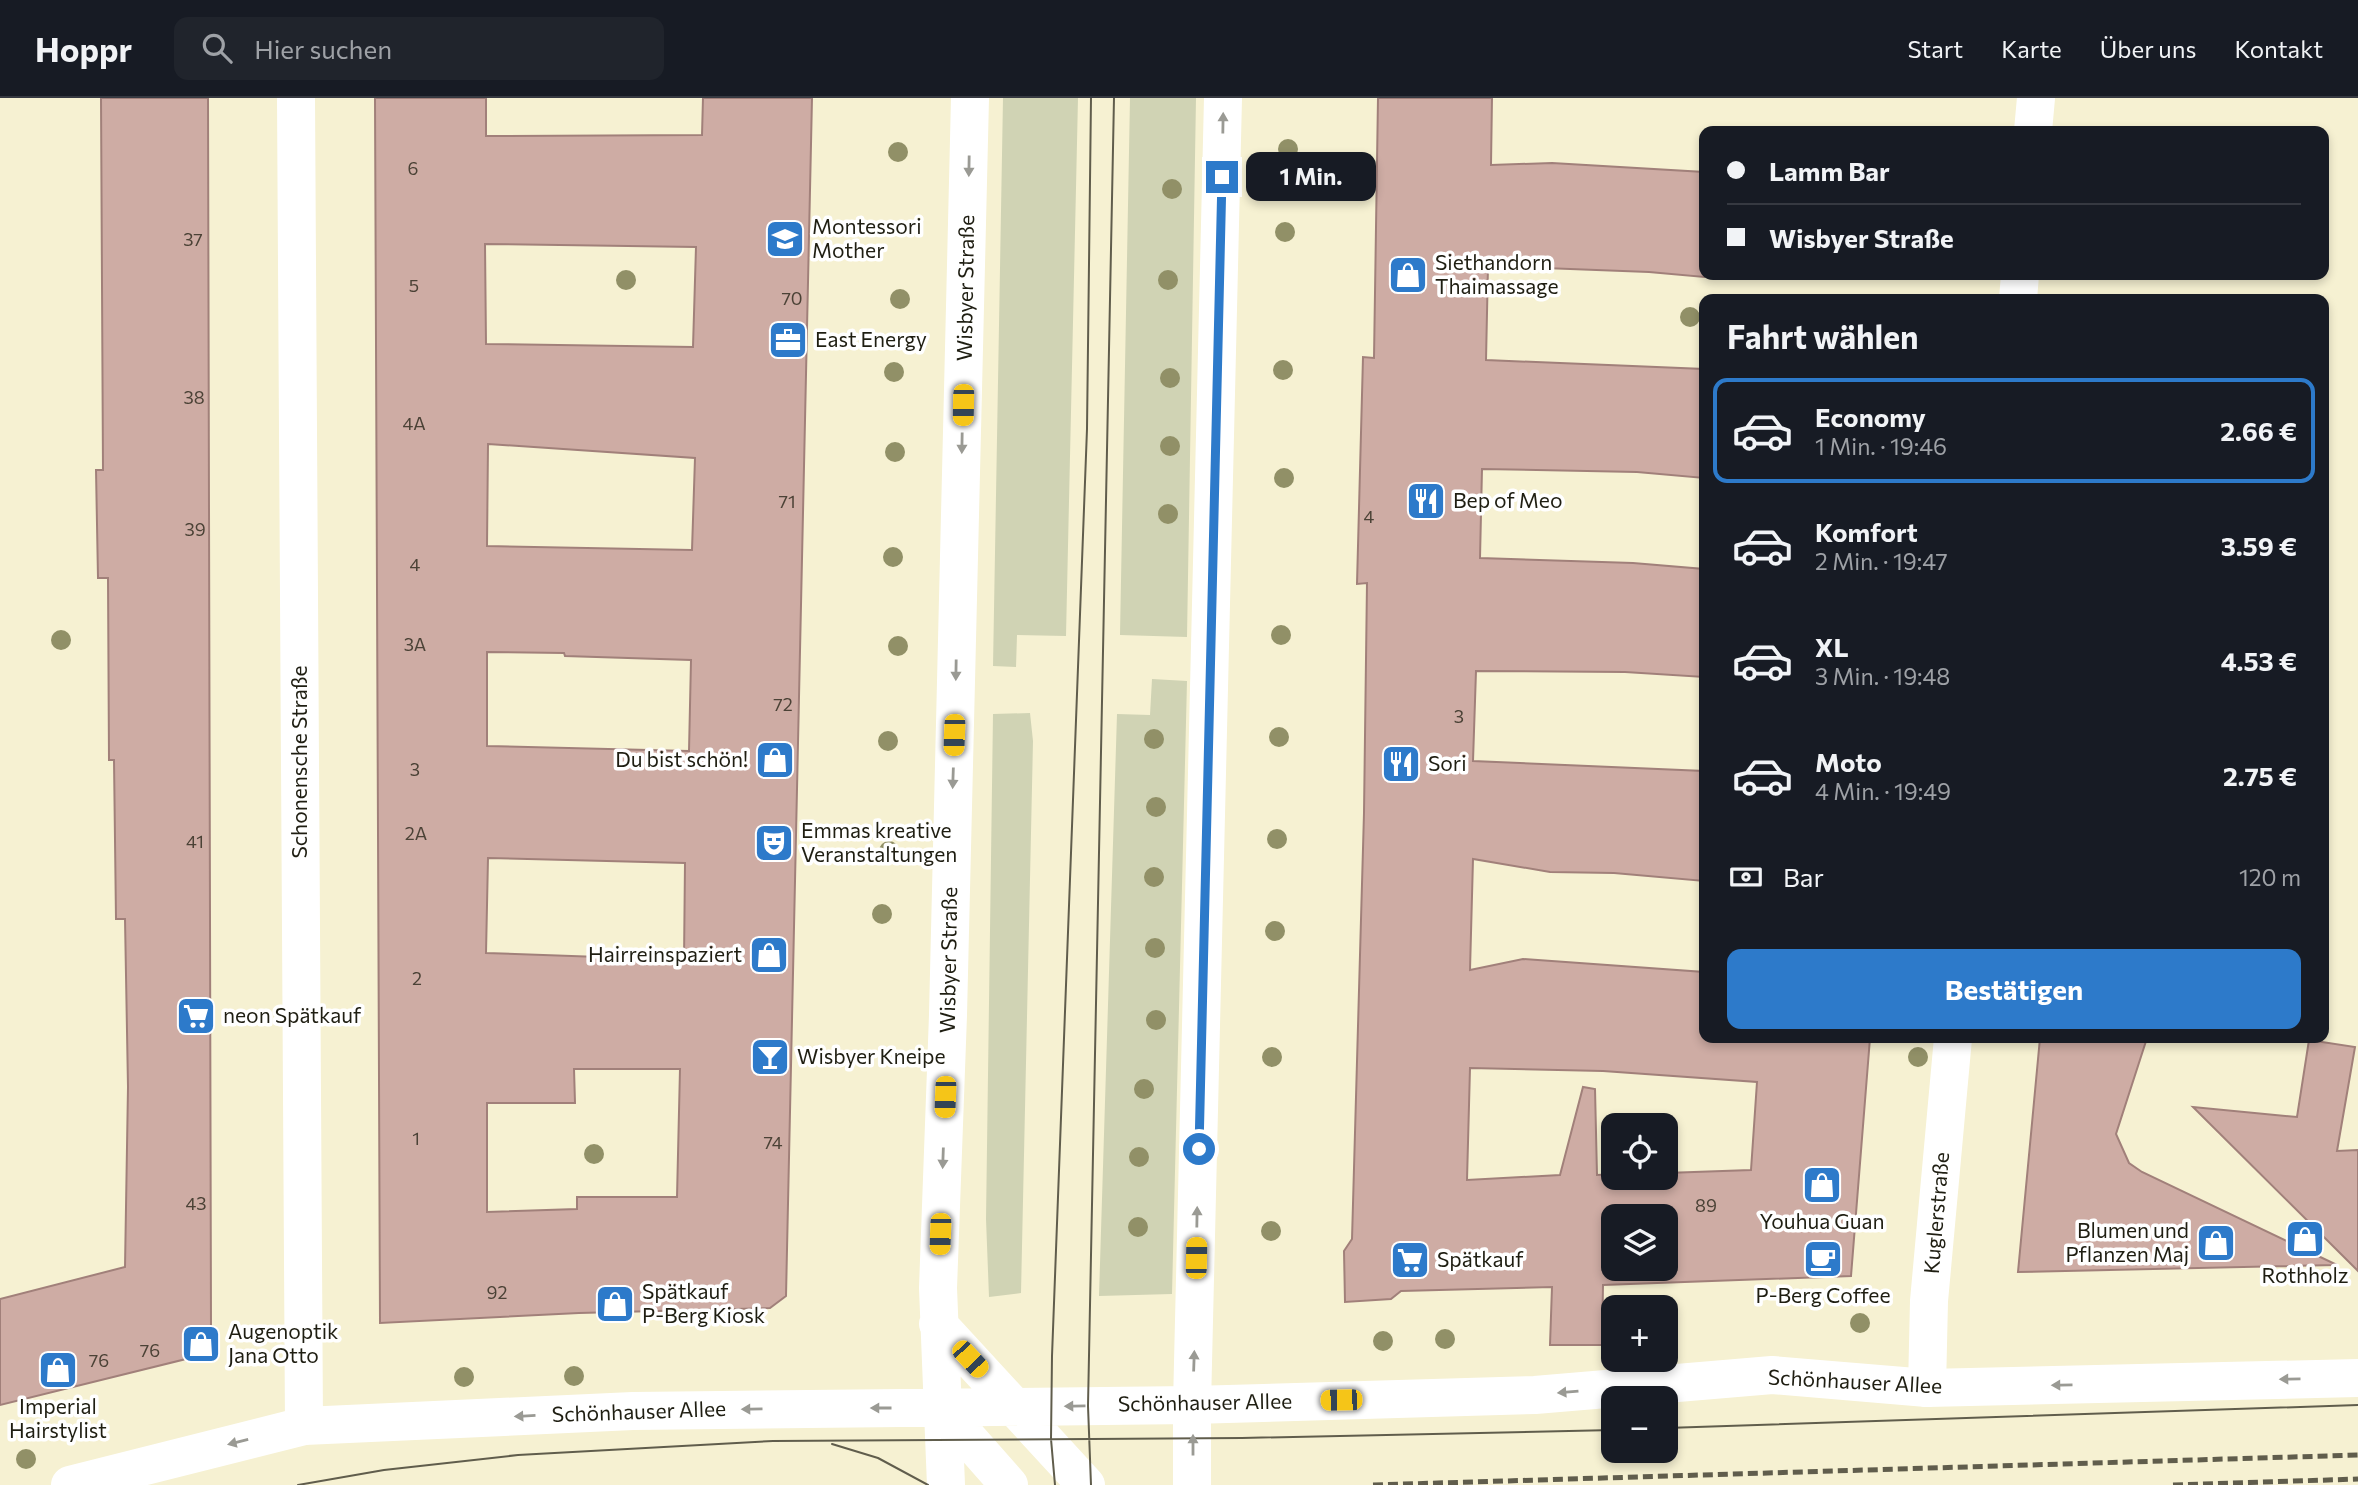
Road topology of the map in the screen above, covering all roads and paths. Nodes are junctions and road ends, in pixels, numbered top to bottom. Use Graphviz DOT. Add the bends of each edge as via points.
graph roads {
  1 [pos="296,98"];
  2 [pos="970,98"];
  3 [pos="1223,98"];
  4 [pos="2036,98"];
  5 [pos="2033,126"];
  6 [pos="1953,1043"];
  7 [pos="938,1324"];
  8 [pos="2358,1378"];
  9 [pos="1927,1388"];
  10 [pos="1192,1405"];
  11 [pos="1014,1407"];
  12 [pos="942,1409"];
  13 [pos="304,1426"];
  14 [pos="70,1485"];
  15 [pos="946,1485"];
  16 [pos="1009,1485"];
  17 [pos="1086,1485"];
  18 [pos="1192,1485"];
  1 -- 13 [label="main road, Schonensche Straße"];
  2 -- 7 [label="main road, Wisbyer Straße, one-way"];
  10 -- 3 [label="main road, one-way"];
  4 -- 5 [label="main road"];
  6 -- 9 [label="main road, Kuglerstraße" via="1929,1301"];
  7 -- 11 [label="main road"];
  7 -- 12 [label="main road, Wisbyer Straße"];
  8 -- 9 [label="main road, Schönhauser Allee, one-way"];
  9 -- 10 [label="main road, Schönhauser Allee, one-way" via="1772,1375 1535,1395"];
  10 -- 11 [label="main road, Schönhauser Allee, one-way"];
  18 -- 10 [label="main road, one-way"];
  11 -- 12 [label="main road, Schönhauser Allee"];
  11 -- 17 [label="main road"];
  12 -- 13 [label="main road, Schönhauser Allee, one-way" via="633,1411"];
  12 -- 15 [label="main road, Wisbyer Straße"];
  12 -- 16 [label="main road"];
  13 -- 14 [label="main road, Schönhauser Allee, one-way"];
}
